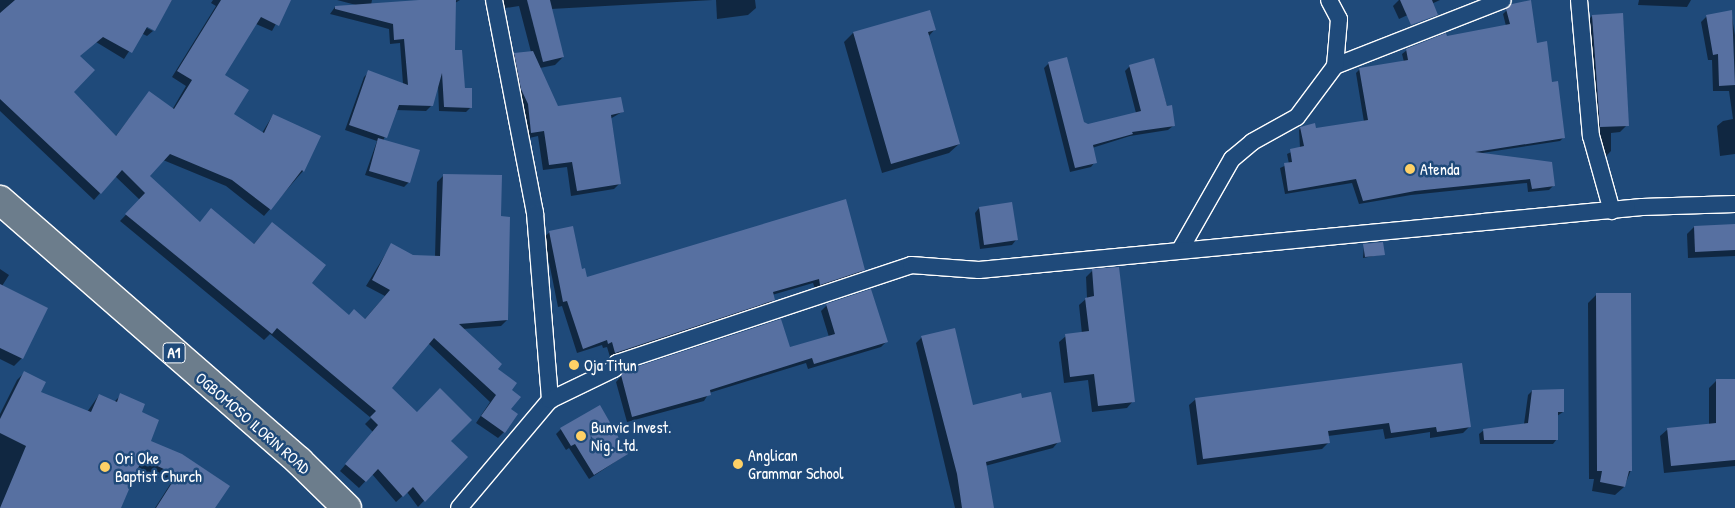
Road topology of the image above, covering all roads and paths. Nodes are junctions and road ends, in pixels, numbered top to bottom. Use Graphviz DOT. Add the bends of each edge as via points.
graph roads {
  1 [pos="494,0"];
  2 [pos="1329,0"];
  3 [pos="1503,0"];
  4 [pos="1579,0"];
  5 [pos="1335,66"];
  6 [pos="0,200"];
  7 [pos="1735,204"];
  8 [pos="1612,210"];
  9 [pos="1180,250"];
  10 [pos="550,400"];
  11 [pos="347,508"];
  12 [pos="460,508"];
  1 -- 10 [label="street" via="535,213"];
  2 -- 5 [label="street" via="1339,19"];
  3 -- 5 [label="street"];
  4 -- 8 [label="street" via="1591,136"];
  5 -- 9 [label="street" via="1297,117 1252,142 1232,159"];
  6 -- 11 [label="highway, OGBOMOSO ILORIN ROAD / A1" via="299,461"];
  7 -- 8 [label="street"];
  8 -- 9 [label="street"];
  9 -- 10 [label="street" via="979,270 911,265 627,359 617,363 614,369"];
  10 -- 12 [label="street"];
}
